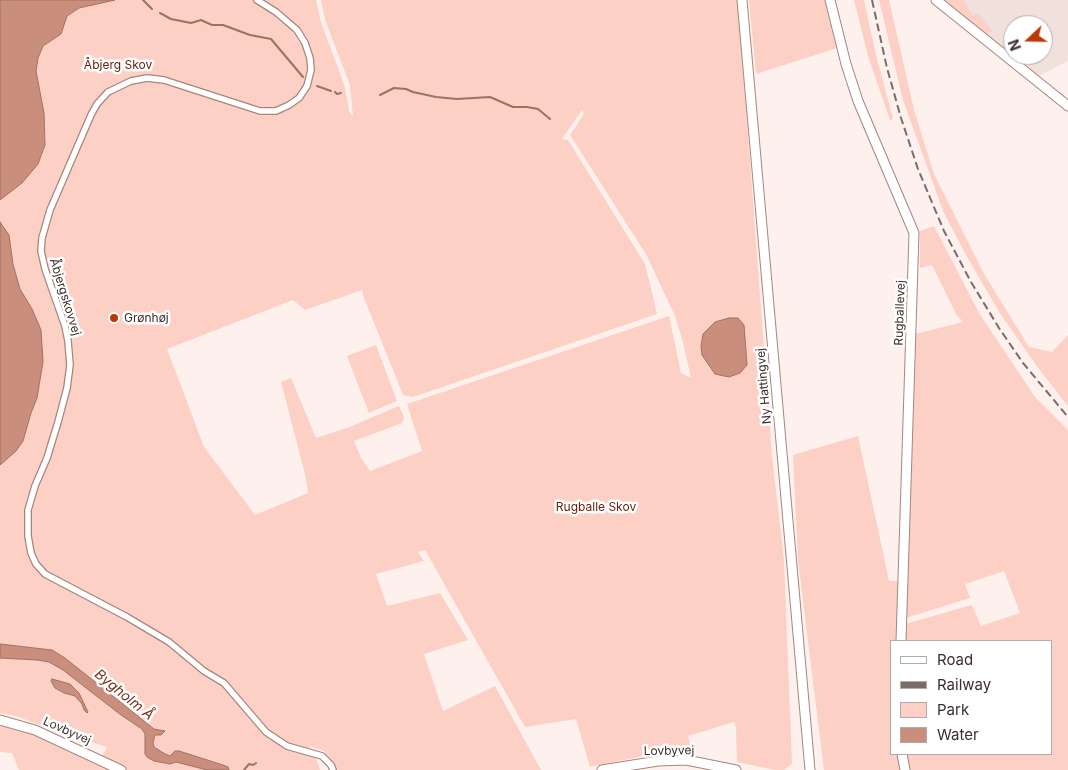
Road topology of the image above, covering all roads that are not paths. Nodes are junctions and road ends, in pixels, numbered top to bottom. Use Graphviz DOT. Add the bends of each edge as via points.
graph roads {
  1 [pos="257,0"];
  2 [pos="742,0"];
  3 [pos="830,0"];
  4 [pos="936,0"];
  5 [pos="1068,106"];
  6 [pos="902,640"];
  7 [pos="0,720"];
  8 [pos="902,755"];
  9 [pos="121,770"];
  10 [pos="333,770"];
  11 [pos="602,770"];
  12 [pos="736,770"];
  13 [pos="810,770"];
  14 [pos="905,770"];
  1 -- 10 [label="street, Åbjergskovvej" via="297,30 307,50 310,70 307,86 299,98 276,111 260,111 164,80 147,78 131,81 108,92 98,104 50,210 42,251 65,326 70,365 58,422 28,510 28,536 31,553 45,574 169,642 224,683 266,732 287,746 322,756"];
  2 -- 13 [label="street, Ny Hattingvej"];
  3 -- 6 [label="street, Rugballevej" via="858,101 914,234"];
  4 -- 5 [label="street"];
  7 -- 9 [label="street, Lovbyvej" via="35,730"];
  8 -- 14 [label="street"];
  11 -- 12 [label="street, Lovbyvej" via="686,760"];
}
